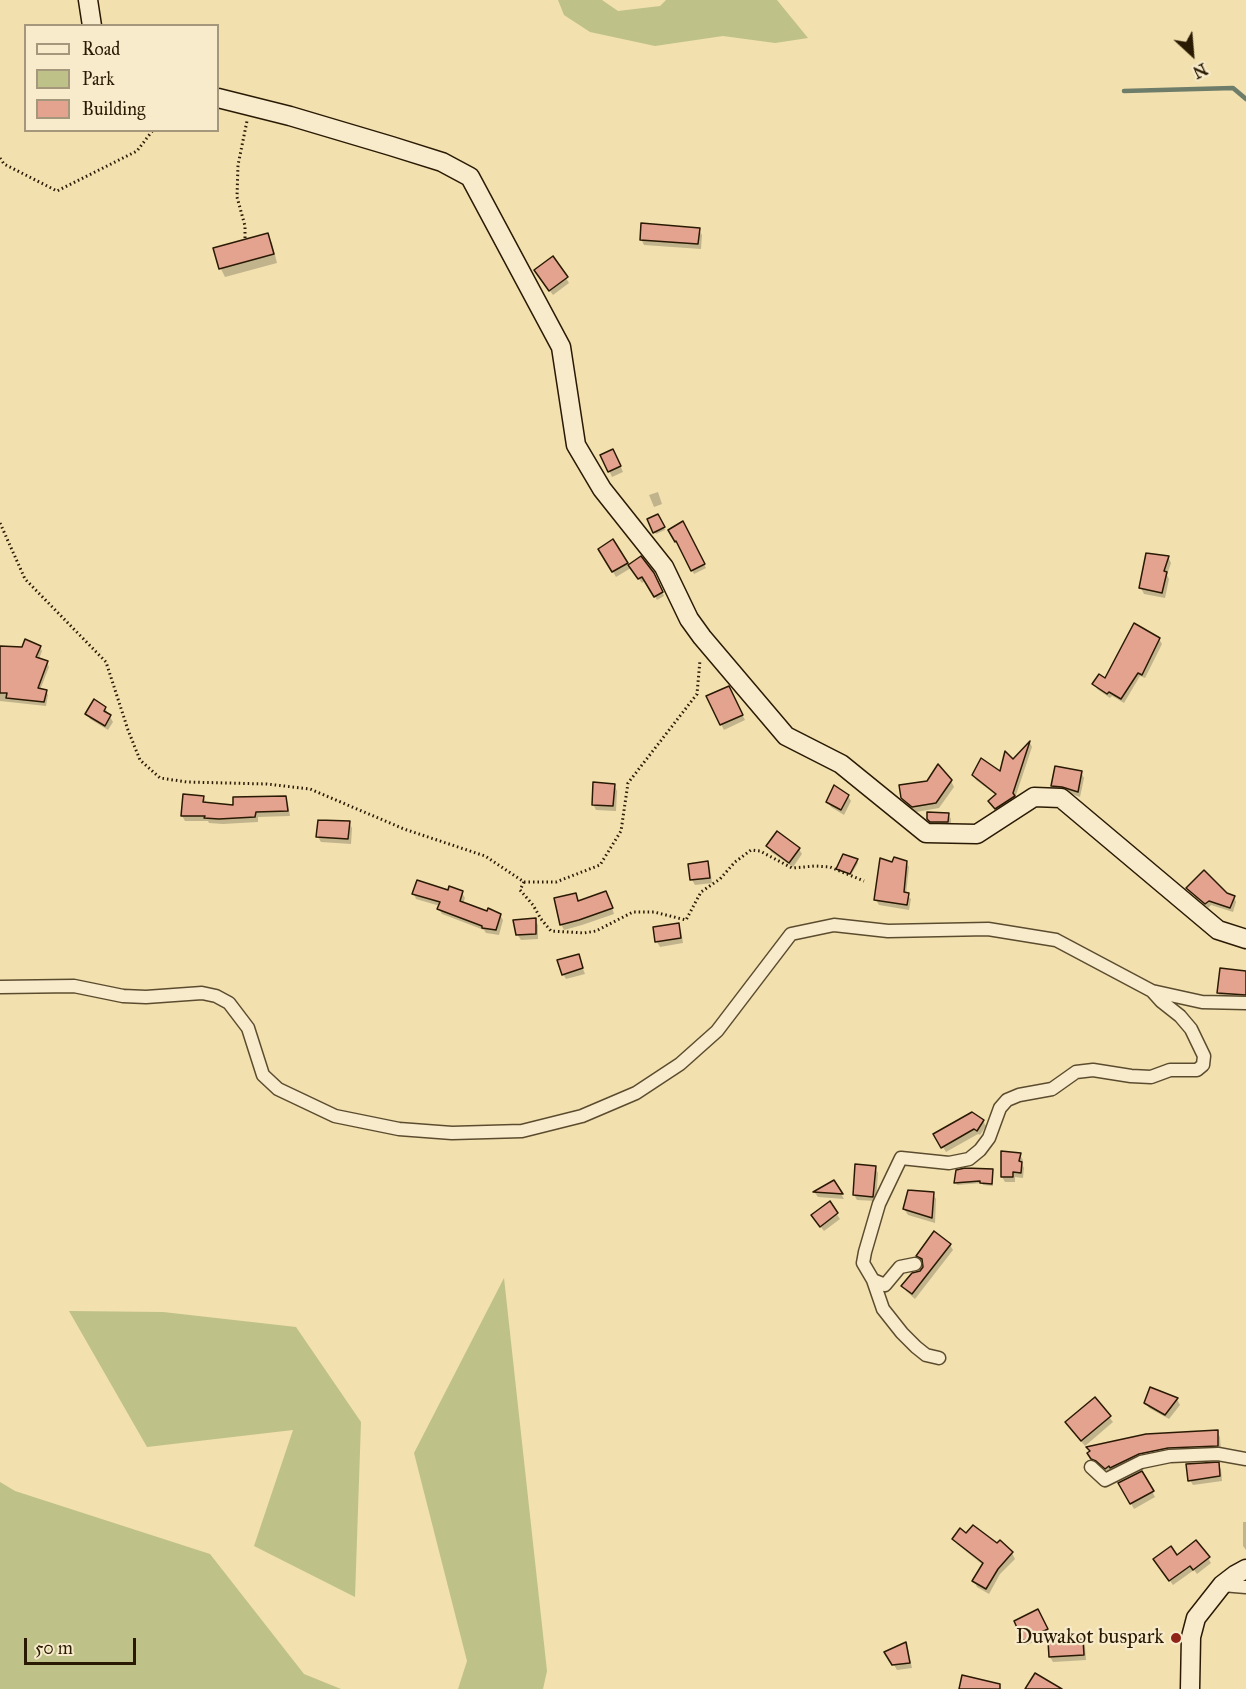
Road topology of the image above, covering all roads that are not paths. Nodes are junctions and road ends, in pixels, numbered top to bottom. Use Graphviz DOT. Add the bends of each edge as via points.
graph roads {
  1 [pos="88,0"];
  2 [pos="92,24"];
  3 [pos="219,98"];
  4 [pos="1246,939"];
  5 [pos="0,987"];
  6 [pos="1152,991"];
  7 [pos="1246,1003"];
  8 [pos="915,1264"];
  9 [pos="873,1280"];
  10 [pos="939,1358"];
  11 [pos="1246,1459"];
  12 [pos="1091,1467"];
  13 [pos="1246,1569"];
  14 [pos="1222,1585"];
  15 [pos="1246,1587"];
  16 [pos="1190,1689"];
  1 -- 2 [label="main road"];
  3 -- 4 [label="main road" via="442,162 470,177 561,347 576,445 602,489 664,567 689,619 786,736 841,764 926,833 977,834 1034,797 1062,798 1218,930"];
  5 -- 6 [label="street" via="74,986 123,996 216,996 239,1014 248,1028 263,1075 278,1089 335,1116 399,1129 452,1133 522,1131 582,1116 636,1093 680,1064 717,1031 791,934 834,925 888,931 988,929 1056,940"];
  6 -- 7 [label="street" via="1202,1002"];
  6 -- 9 [label="street" via="1191,1029 1204,1056 1203,1065 1197,1070 1170,1070 1151,1077 1093,1070 1076,1072 1052,1089 1007,1100 989,1138 969,1159 949,1163 901,1158 879,1204 865,1252 863,1263"];
  8 -- 9 [label="street" via="900,1267 885,1285"];
  9 -- 10 [label="street" via="883,1309 902,1334 926,1354"];
  11 -- 12 [label="street" via="1218,1454 1170,1456 1141,1462 1105,1480"];
  13 -- 14 [label="main road"];
  14 -- 15 [label="street"];
  14 -- 16 [label="main road" via="1196,1618 1191,1637"];
}
